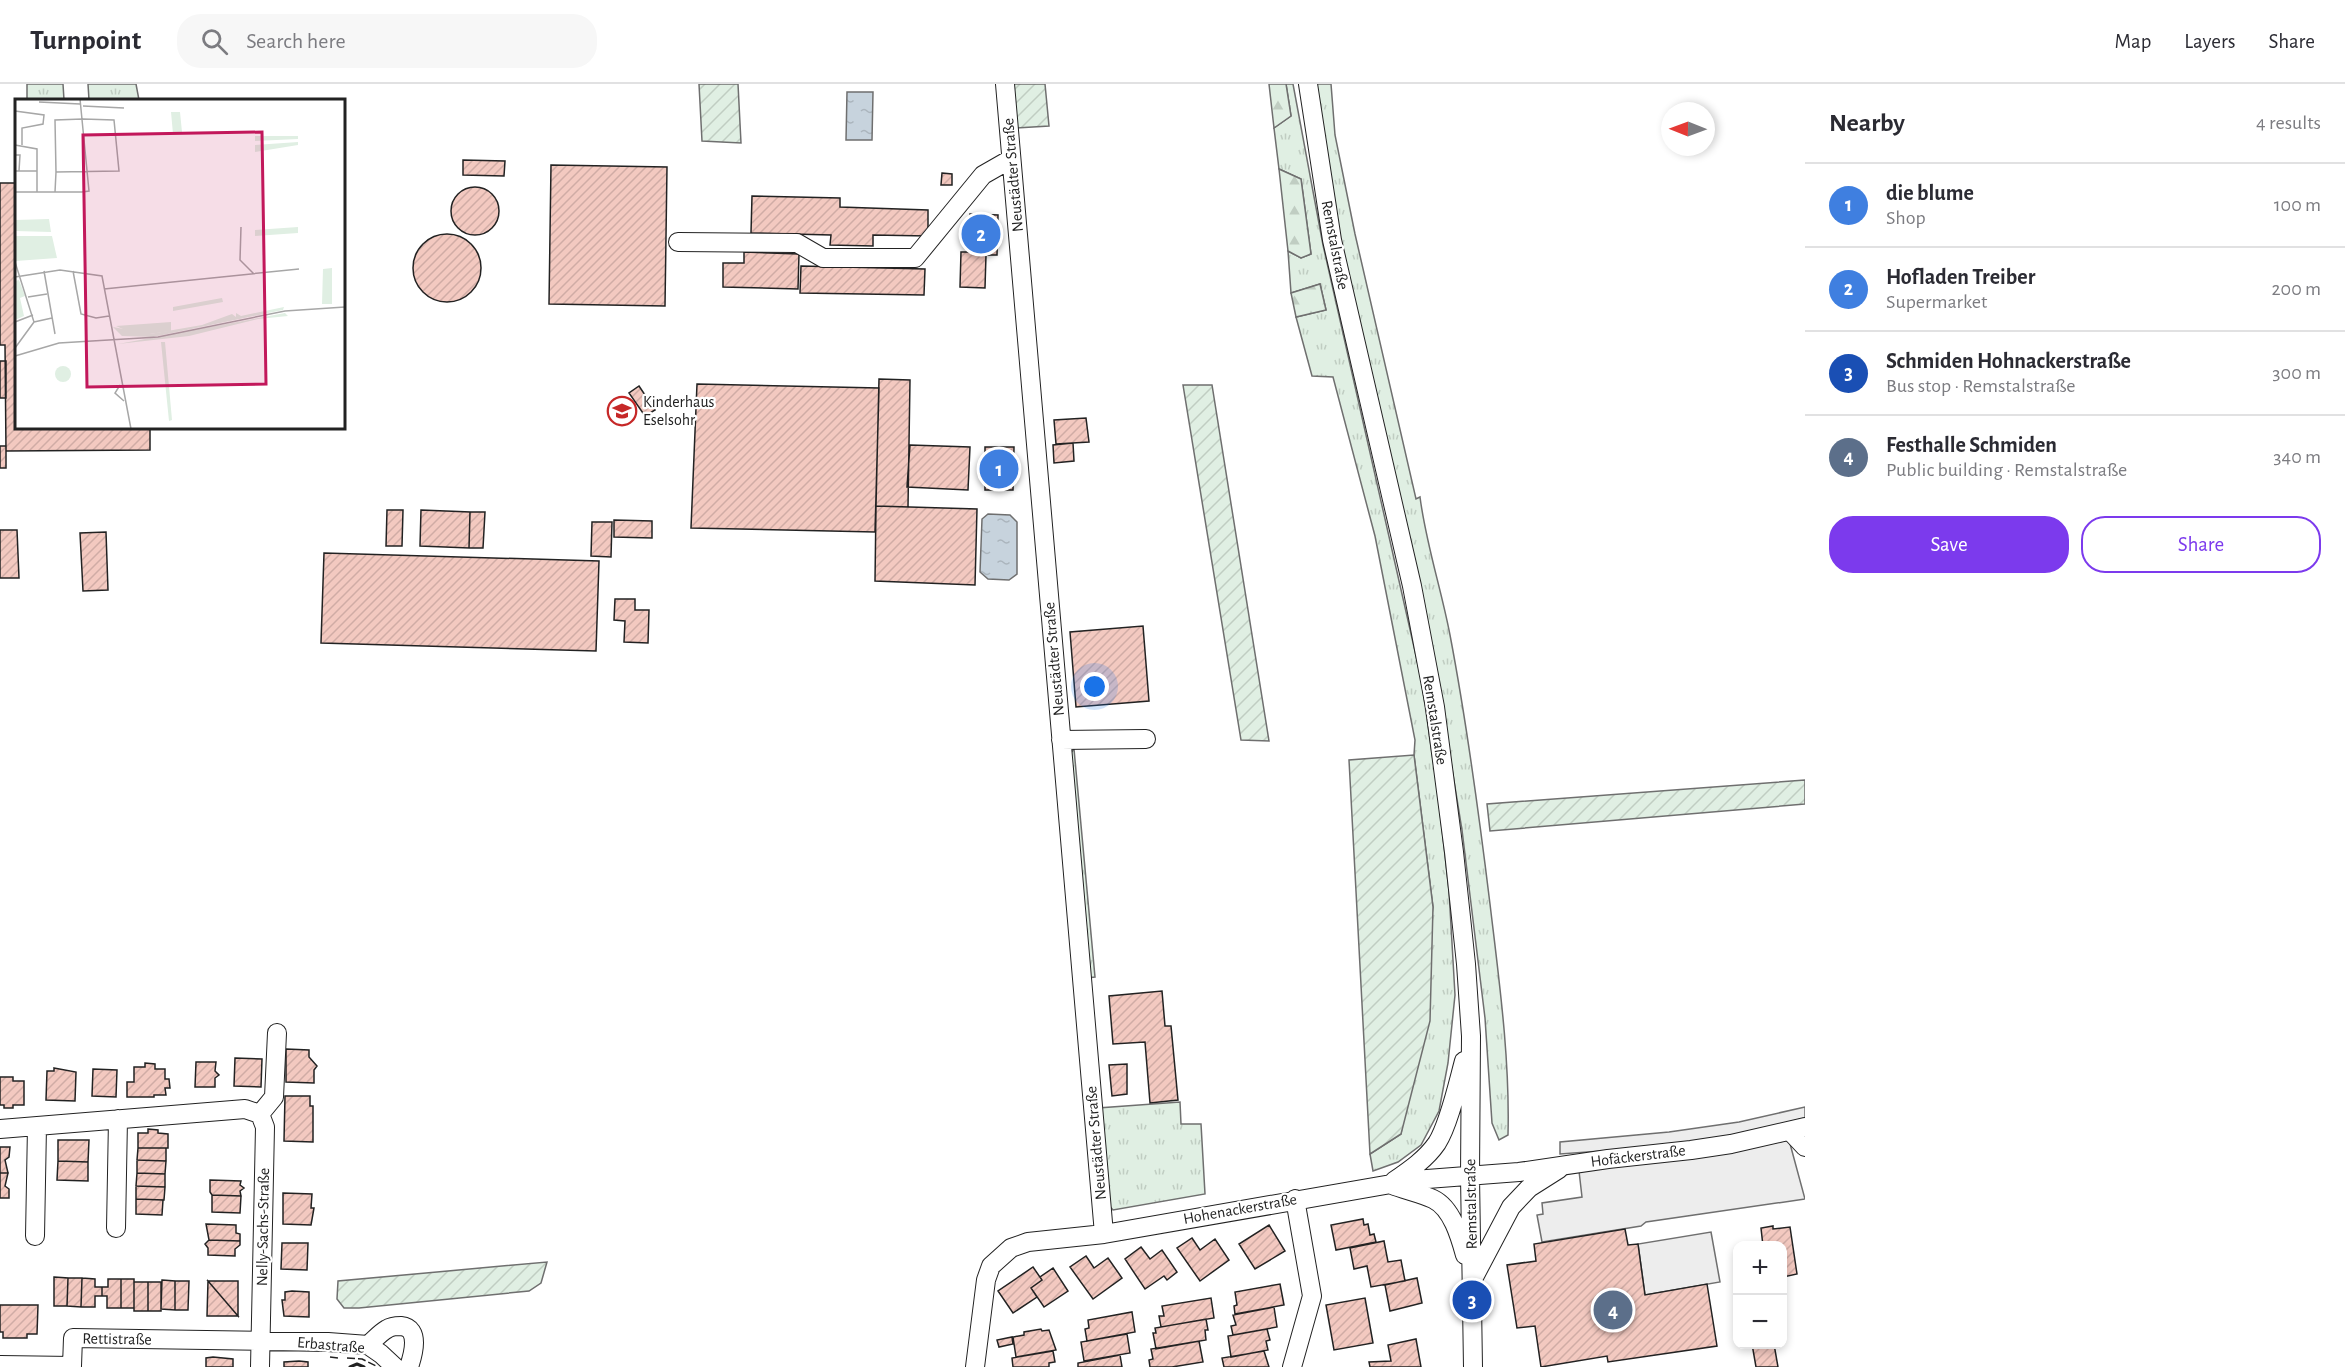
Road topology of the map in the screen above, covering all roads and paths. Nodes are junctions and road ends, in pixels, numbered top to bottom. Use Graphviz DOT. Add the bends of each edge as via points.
graph roads {
  1 [pos="1005,84"];
  2 [pos="1308,84"];
  3 [pos="1011,159"];
  4 [pos="678,242"];
  5 [pos="1146,739"];
  6 [pos="1061,740"];
  7 [pos="277,1033"];
  8 [pos="1471,1036"];
  9 [pos="260,1114"];
  10 [pos="118,1119"];
  11 [pos="38,1126"];
  12 [pos="0,1129"];
  13 [pos="1798,1129"];
  14 [pos="1805,1147"];
  15 [pos="1566,1165"];
  16 [pos="1470,1176"];
  17 [pos="1389,1184"];
  18 [pos="1295,1199"];
  19 [pos="116,1228"];
  20 [pos="1104,1233"];
  21 [pos="35,1236"];
  22 [pos="1472,1280"];
  23 [pos="261,1341"];
  24 [pos="368,1345"];
  25 [pos="0,1365"];
  26 [pos="260,1367"];
  27 [pos="395,1367"];
  28 [pos="409,1367"];
  29 [pos="975,1367"];
  30 [pos="1292,1367"];
  31 [pos="1473,1367"];
  1 -- 3 [label="street, Neustädter Straße"];
  2 -- 8 [label="street, Remstalstraße" via="1332,240 1412,585 1435,707 1455,852"];
  3 -- 4 [label="street" via="983,175 915,258 823,258 797,243"];
  3 -- 6 [label="street, Neustädter Straße"];
  5 -- 6 [label="street"];
  6 -- 20 [label="street, Neustädter Straße"];
  7 -- 9 [label="street" via="274,1097"];
  8 -- 16 [label="street, Remstalstraße"];
  8 -- 17 [label="street" via="1454,1099 1437,1142 1415,1166"];
  9 -- 10 [label="street" via="245,1109"];
  9 -- 23 [label="street, Nelly-Sachs-Straße" via="265,1127"];
  10 -- 11 [label="street"];
  10 -- 19 [label="street"];
  11 -- 12 [label="street"];
  11 -- 21 [label="street"];
  13 -- 14 [label="street"];
  13 -- 15 [label="street, Hofäckerstraße" via="1691,1150"];
  15 -- 16 [label="street, Hofäckerstraße"];
  15 -- 22 [label="street" via="1528,1188 1511,1207"];
  16 -- 17 [label="street, Hohenackerstraße"];
  16 -- 22 [label="street, Remstalstraße"];
  17 -- 18 [label="street, Hohenackerstraße"];
  17 -- 22 [label="street" via="1434,1199 1443,1206 1459,1233"];
  18 -- 20 [label="street, Hohenackerstraße"];
  18 -- 30 [label="street" via="1312,1296"];
  20 -- 29 [label="street, Hohenackerstraße" via="1028,1242 1011,1248 991,1266"];
  22 -- 31 [label="street, Remstalstraße"];
  23 -- 24 [label="street, Erbastraße"];
  23 -- 25 [label="street, Rettistraße" via="73,1338 72,1366"];
  23 -- 26 [label="street, Nelly-Sachs-Straße"];
  24 -- 27 [label="street, Erbastraße"];
  24 -- 28 [label="street" via="389,1328 408,1329 413,1335 414,1351"];
}
